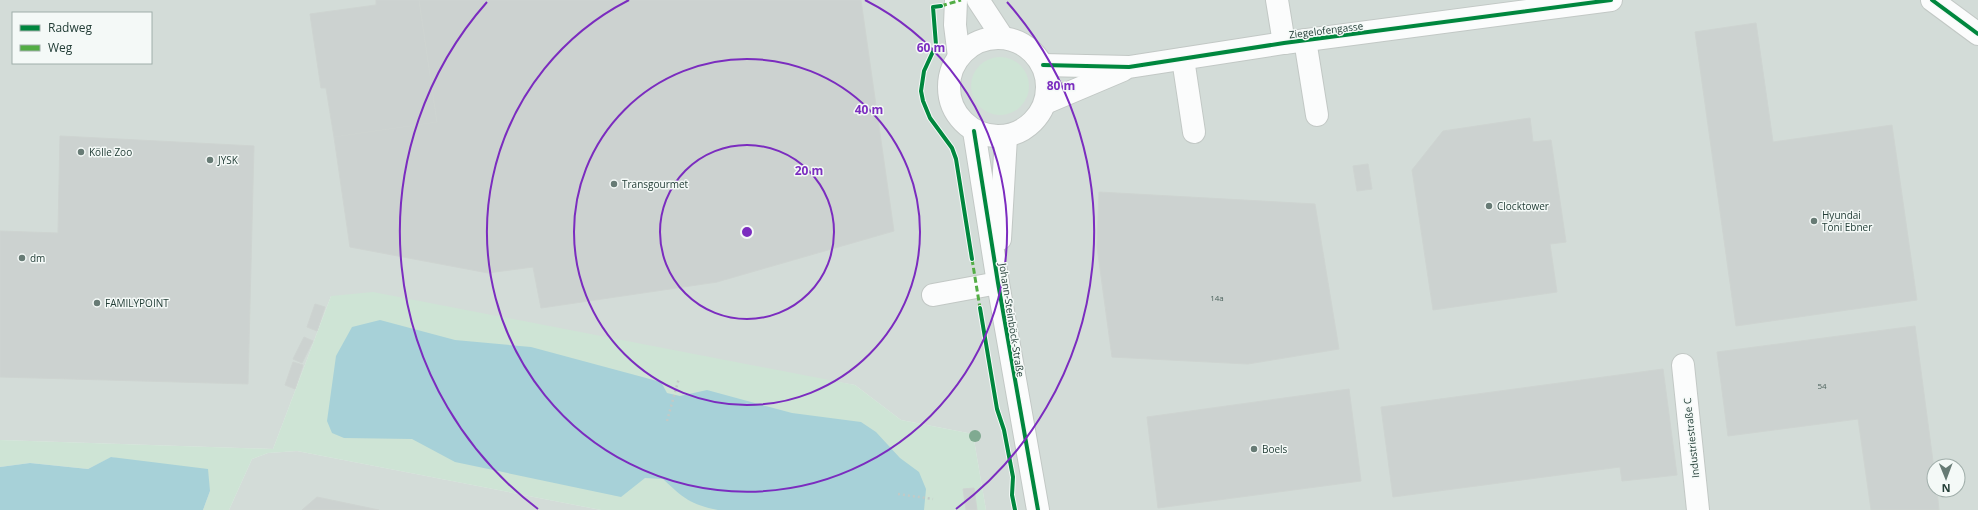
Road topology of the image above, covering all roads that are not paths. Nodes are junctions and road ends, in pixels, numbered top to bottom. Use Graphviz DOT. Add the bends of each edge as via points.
graph roads {
  1 [pos="956,0"];
  2 [pos="978,0"];
  3 [pos="1277,0"];
  4 [pos="1611,0"];
  5 [pos="1932,0"];
  6 [pos="1978,34"];
  7 [pos="1002,38"];
  8 [pos="1295,42"];
  9 [pos="959,56"];
  10 [pos="1183,59"];
  11 [pos="1043,65"];
  12 [pos="1128,67"];
  13 [pos="1045,103"];
  14 [pos="1317,115"];
  15 [pos="974,131"];
  16 [pos="1194,132"];
  17 [pos="1006,137"];
  18 [pos="998,283"];
  19 [pos="933,296"];
  20 [pos="1683,365"];
  21 [pos="1038,510"];
  22 [pos="1698,510"];
  1 -- 9 [label="street" via="955,25"];
  2 -- 7 [label="street"];
  3 -- 8 [label="street"];
  4 -- 8 [label="street, Ziegelofengasse"];
  5 -- 6 [label="street"];
  7 -- 9 [label="street" via="986,39 971,45"];
  7 -- 11 [label="street" via="1019,42"];
  8 -- 10 [label="street, Ziegelofengasse"];
  8 -- 14 [label="street"];
  9 -- 15 [label="street" via="950,72 948,88 951,106 961,121"];
  10 -- 12 [label="street, Ziegelofengasse"];
  10 -- 16 [label="street"];
  11 -- 12 [label="street, Ziegelofengasse"];
  11 -- 13 [label="street" via="1048,84"];
  12 -- 13 [label="street, Ziegelofengasse"];
  13 -- 17 [label="street" via="1036,119 1023,131"];
  15 -- 17 [label="street"];
  15 -- 18 [label="street, Johann-Steinböck-Straße"];
  17 -- 18 [label="street, Johann-Steinböck-Straße"];
  18 -- 19 [label="street"];
  18 -- 21 [label="street, Johann-Steinböck-Straße"];
  20 -- 22 [label="street, Industriestraße C"];
}
